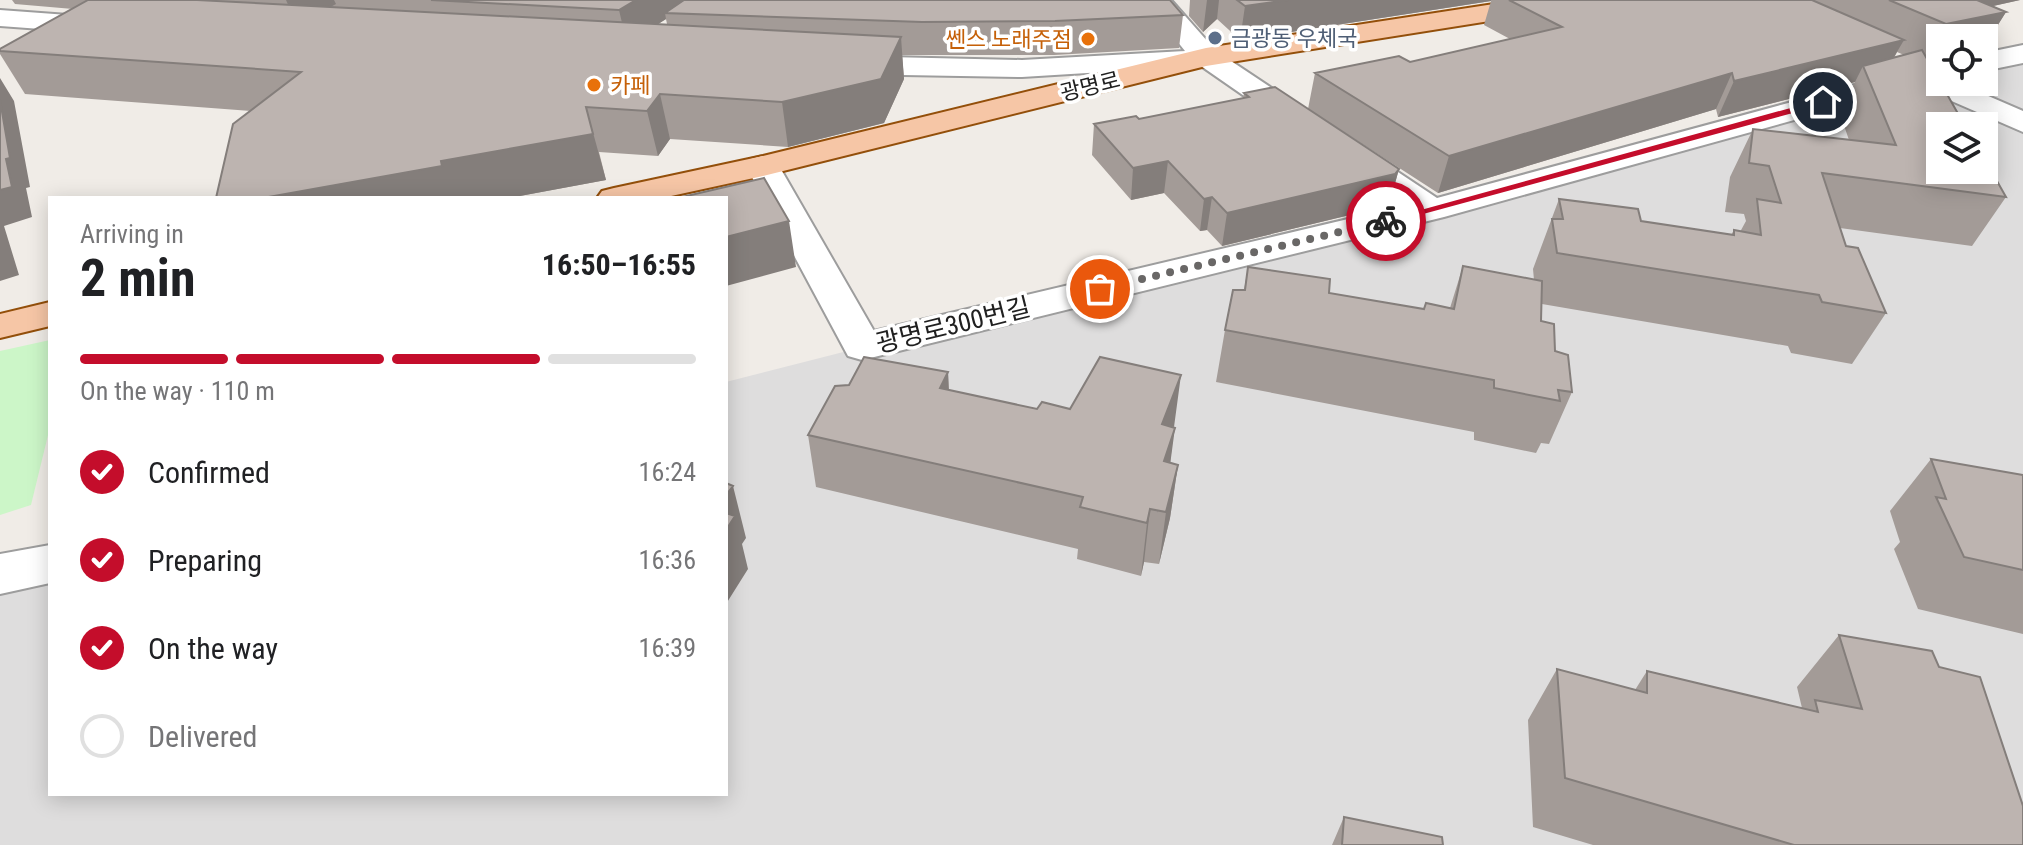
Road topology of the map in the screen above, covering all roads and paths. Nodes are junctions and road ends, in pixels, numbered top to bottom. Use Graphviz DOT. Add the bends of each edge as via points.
graph roads {
  1 [pos="1571,0"];
  2 [pos="1162,5"];
  3 [pos="134,16"];
  4 [pos="0,18"];
  5 [pos="2023,54"];
  6 [pos="1206,57"];
  7 [pos="1876,57"];
  8 [pos="1998,59"];
  9 [pos="826,64"];
  10 [pos="1926,73"];
  11 [pos="1926,75"];
  12 [pos="1971,96"];
  13 [pos="2023,123"];
  14 [pos="763,166"];
  15 [pos="623,196"];
  16 [pos="1432,210"];
  17 [pos="48,314"];
  18 [pos="0,326"];
  19 [pos="48,564"];
  20 [pos="0,574"];
  1 -- 6 [label="main road, 광명로"];
  2 -- 6 [label="street"];
  3 -- 4 [label="street" via="90,25"];
  5 -- 8 [label="street"];
  6 -- 9 [label="street" via="1109,67 970,71"];
  6 -- 14 [label="main road, 광명로"];
  6 -- 16 [label="street"];
  7 -- 10 [label="street"];
  11 -- 16 [label="street"];
  12 -- 13 [label="street"];
  14 -- 15 [label="main road, 광명로"];
  14 -- 16 [label="street, 광명로300번길" via="862,347"];
  17 -- 18 [label="main road"];
  19 -- 20 [label="street"];
}
